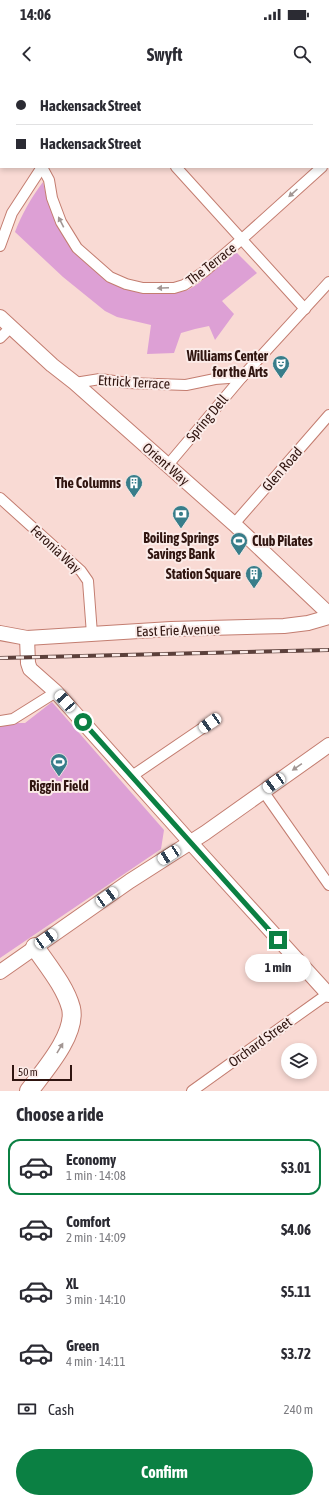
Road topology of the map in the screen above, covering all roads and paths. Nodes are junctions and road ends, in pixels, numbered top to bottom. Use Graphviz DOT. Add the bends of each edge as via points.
graph roads {
  1 [pos="41,168"];
  2 [pos="43,168"];
  3 [pos="177,168"];
  4 [pos="321,168"];
  5 [pos="242,239"];
  6 [pos="0,246"];
  7 [pos="329,282"];
  8 [pos="305,309"];
  9 [pos="0,317"];
  10 [pos="11,327"];
  11 [pos="0,338"];
  12 [pos="242,377"];
  13 [pos="75,383"];
  14 [pos="329,415"];
  15 [pos="167,466"];
  16 [pos="0,498"];
  17 [pos="234,524"];
  18 [pos="329,615"];
  19 [pos="0,633"];
  20 [pos="92,634"];
  21 [pos="26,638"];
  22 [pos="56,692"];
  23 [pos="0,721"];
  24 [pos="210,723"];
  25 [pos="329,745"];
  26 [pos="132,776"];
  27 [pos="263,791"];
  28 [pos="190,842"];
  29 [pos="329,885"];
  30 [pos="35,947"];
  31 [pos="0,972"];
  32 [pos="329,994"];
  33 [pos="29,1091"];
  34 [pos="192,1091"];
  1 -- 6 [label="street" via="12,212"];
  5 -- 2 [label="street, The Terrace, one-way" via="205,271 184,285 174,288 142,288 126,284 110,277 78,248 61,222 52,198 49,180"];
  3 -- 5 [label="street"];
  4 -- 5 [label="street, The Terrace, one-way"];
  5 -- 8 [label="street"];
  7 -- 8 [label="street, Spring Dell"];
  8 -- 12 [label="street, Spring Dell"];
  9 -- 10 [label="street, Orient Way"];
  10 -- 11 [label="street"];
  10 -- 13 [label="street, Orient Way"];
  12 -- 13 [label="street, Ettrick Terrace" via="186,385 128,383 100,379"];
  12 -- 15 [label="street, Spring Dell"];
  13 -- 15 [label="street, Orient Way"];
  14 -- 17 [label="street, Glen Road"];
  15 -- 17 [label="street, Orient Way"];
  16 -- 20 [label="street, Feronia Way" via="81,571 88,581"];
  17 -- 18 [label="street, Orient Way"];
  18 -- 20 [label="street, East Erie Avenue" via="308,623 284,626"];
  19 -- 21 [label="street, East Erie Avenue"];
  20 -- 21 [label="street, East Erie Avenue"];
  21 -- 22 [label="street" via="30,669"];
  22 -- 23 [label="street" via="18,717"];
  22 -- 26 [label="street"];
  24 -- 26 [label="street"];
  25 -- 27 [label="street, one-way"];
  26 -- 28 [label="street"];
  27 -- 28 [label="street"];
  27 -- 29 [label="street"];
  28 -- 30 [label="street"];
  28 -- 32 [label="street"];
  30 -- 31 [label="street"];
  33 -- 30 [label="highway, one-way" via="59,1050 69,1031 71,1009 60,983"];
  32 -- 34 [label="street, Orchard Street"];
}
